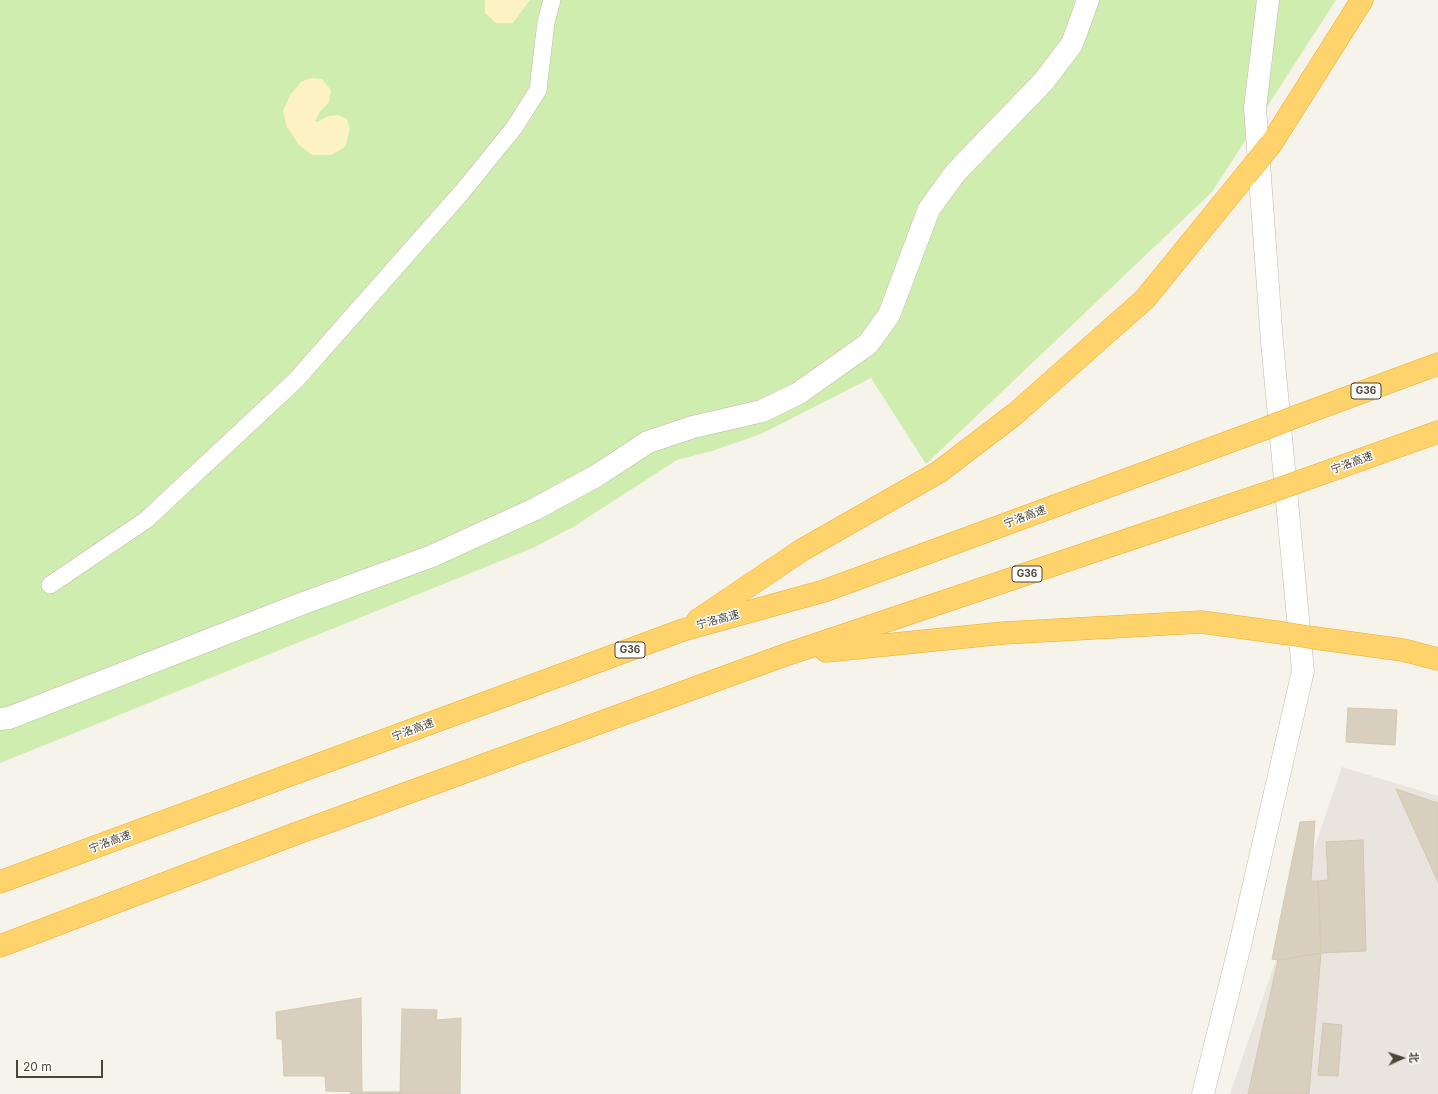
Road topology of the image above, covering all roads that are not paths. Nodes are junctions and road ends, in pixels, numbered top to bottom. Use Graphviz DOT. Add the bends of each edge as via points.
graph roads {
  1 [pos="552,0"];
  2 [pos="1088,0"];
  3 [pos="1268,0"];
  4 [pos="1362,0"];
  5 [pos="1438,364"];
  6 [pos="1438,432"];
  7 [pos="50,585"];
  8 [pos="683,630"];
  9 [pos="785,655"];
  10 [pos="1438,659"];
  11 [pos="0,719"];
  12 [pos="0,882"];
  13 [pos="0,946"];
  14 [pos="1203,1094"];
  1 -- 7 [label="lane" via="546,22 538,90 514,128 462,192 296,380 146,520"];
  2 -- 11 [label="street" via="1072,44 1048,75 956,172 929,209 889,314 868,344 799,393 762,411 693,427 648,442 596,476 535,509 432,556 287,609 9,718"];
  3 -- 14 [label="street" via="1255,108 1272,342 1303,671"];
  4 -- 8 [label="highway, bridge" via="1271,144 1145,299 1015,414 939,472 802,550"];
  5 -- 8 [label="highway, 宁洛高速 / G36, bridge" via="824,591"];
  6 -- 9 [label="highway, 宁洛高速 / G36, bridge" via="1270,492"];
  8 -- 12 [label="highway, 宁洛高速 / G36"];
  9 -- 10 [label="highway, bridge" via="1004,632 1201,622 1403,650"];
  9 -- 13 [label="highway, 宁洛高速 / G36" via="295,834"];
}
